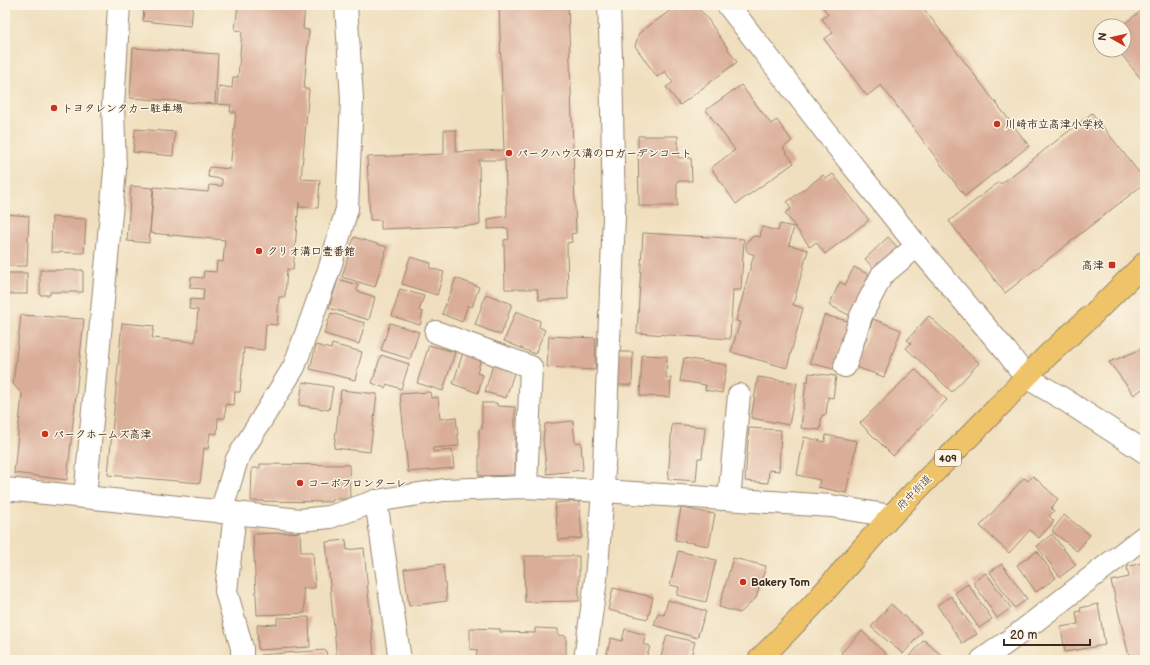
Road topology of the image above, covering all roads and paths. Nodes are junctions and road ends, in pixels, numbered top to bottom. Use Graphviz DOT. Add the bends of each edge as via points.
graph roads {
  1 [pos="119,5"];
  2 [pos="346,5"];
  3 [pos="609,5"];
  4 [pos="728,5"];
  5 [pos="917,246"];
  6 [pos="1145,263"];
  7 [pos="436,332"];
  8 [pos="845,366"];
  9 [pos="1026,377"];
  10 [pos="739,395"];
  11 [pos="1145,452"];
  12 [pos="526,487"];
  13 [pos="5,489"];
  14 [pos="603,491"];
  15 [pos="85,497"];
  16 [pos="730,499"];
  17 [pos="376,501"];
  18 [pos="228,513"];
  19 [pos="891,516"];
  20 [pos="1145,536"];
  21 [pos="242,660"];
  22 [pos="400,660"];
  23 [pos="584,660"];
  24 [pos="759,660"];
  25 [pos="982,660"];
  1 -- 15 [label="street" via="113,106 115,170"];
  2 -- 18 [label="street" via="352,99 347,209 330,267 294,367 237,459"];
  3 -- 14 [label="street" via="614,216"];
  4 -- 5 [label="street"];
  5 -- 8 [label="street" via="882,275 861,316"];
  5 -- 9 [label="street"];
  6 -- 9 [label="highway, 府中街道 / 409"];
  7 -- 12 [label="street" via="531,367"];
  9 -- 11 [label="street"];
  9 -- 19 [label="highway, 府中街道 / 409"];
  10 -- 16 [label="street"];
  12 -- 14 [label="street"];
  12 -- 17 [label="street" via="444,490"];
  13 -- 15 [label="street"];
  14 -- 16 [label="street"];
  14 -- 23 [label="street" via="596,579"];
  15 -- 18 [label="street"];
  16 -- 19 [label="street" via="831,506"];
  17 -- 18 [label="street" via="330,517 300,520"];
  17 -- 22 [label="street"];
  18 -- 21 [label="street" via="226,590 242,648"];
  19 -- 24 [label="highway, 府中街道 / 409"];
  20 -- 25 [label="street" via="1017,636"];
}
